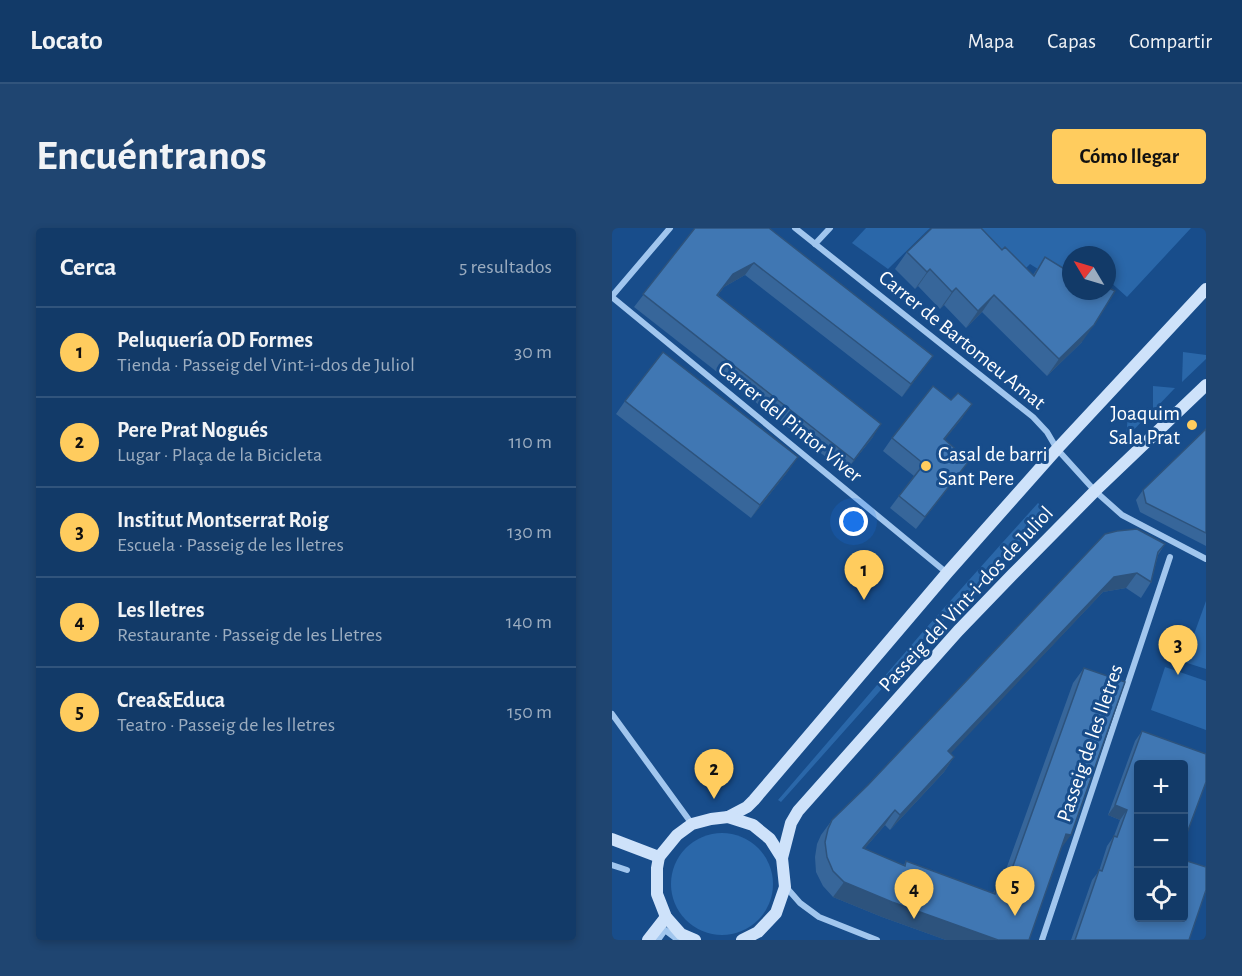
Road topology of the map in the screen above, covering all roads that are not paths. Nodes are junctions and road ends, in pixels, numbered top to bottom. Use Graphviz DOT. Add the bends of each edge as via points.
graph roads {
  1 [pos="670,228"];
  2 [pos="795,228"];
  3 [pos="830,228"];
  4 [pos="815,244"];
  5 [pos="1206,289"];
  6 [pos="612,297"];
  7 [pos="1206,385"];
  8 [pos="1057,449"];
  9 [pos="1095,491"];
  10 [pos="1170,557"];
  11 [pos="1206,559"];
  12 [pos="947,573"];
  13 [pos="612,714"];
  14 [pos="728,817"];
  15 [pos="692,825"];
  16 [pos="612,839"];
  17 [pos="659,857"];
  18 [pos="782,858"];
  19 [pos="612,865"];
  20 [pos="627,870"];
  21 [pos="785,887"];
  22 [pos="666,917"];
  23 [pos="648,940"];
  24 [pos="658,940"];
  25 [pos="678,940"];
  26 [pos="695,940"];
  27 [pos="742,940"];
  28 [pos="877,940"];
  29 [pos="1042,940"];
  1 -- 6 [label="street"];
  2 -- 4 [label="street, Carrer de Bartomeu Amat"];
  3 -- 4 [label="street"];
  4 -- 8 [label="street, Carrer de Bartomeu Amat" via="1033,417"];
  5 -- 8 [label="street, Passeig del Vint-i-dos de Juliol"];
  6 -- 12 [label="street, Carrer del Pintor Viver"];
  7 -- 9 [label="street, Passeig del Vint-i-dos de Juliol"];
  8 -- 9 [label="street, Carrer de Bartomeu Amat"];
  8 -- 12 [label="street, Passeig del Vint-i-dos de Juliol"];
  9 -- 11 [label="street, Carrer de Bartomeu Amat" via="1122,515"];
  9 -- 18 [label="street, Passeig del Vint-i-dos de Juliol" via="958,632 798,811"];
  10 -- 29 [label="street, Passeig de les lletres"];
  12 -- 14 [label="street, Passeig del Vint-i-dos de Juliol" via="754,800"];
  13 -- 15 [label="street"];
  14 -- 15 [label="street"];
  14 -- 18 [label="street" via="753,825 771,839"];
  15 -- 17 [label="street" via="676,835"];
  16 -- 17 [label="street"];
  17 -- 22 [label="street" via="657,894"];
  18 -- 21 [label="street"];
  19 -- 20 [label="street"];
  21 -- 27 [label="street" via="776,913 758,932"];
  21 -- 28 [label="street" via="819,917"];
  22 -- 23 [label="street"];
  22 -- 26 [label="street" via="681,934"];
  24 -- 25 [label="street" via="665,930"];
}
